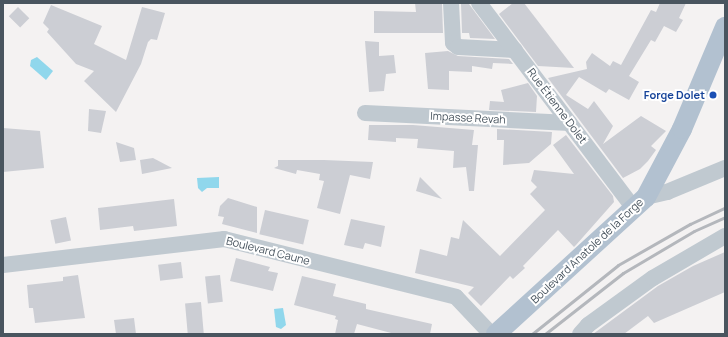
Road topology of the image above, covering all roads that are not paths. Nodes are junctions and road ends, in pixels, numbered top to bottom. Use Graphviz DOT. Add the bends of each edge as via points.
graph roads {
  1 [pos="451,3"];
  2 [pos="479,3"];
  3 [pos="725,27"];
  4 [pos="515,50"];
  5 [pos="365,113"];
  6 [pos="570,123"];
  7 [pos="725,168"];
  8 [pos="640,203"];
  9 [pos="725,236"];
  10 [pos="3,265"];
  11 [pos="491,334"];
  12 [pos="496,334"];
  13 [pos="580,334"];
  1 -- 4 [label="street" via="453,43 458,47"];
  2 -- 4 [label="street, Rue Étienne Dolet"];
  3 -- 8 [label="main road, Boulevard Anatole de la Forge" via="682,129"];
  4 -- 6 [label="street, Rue Étienne Dolet"];
  5 -- 6 [label="street, Impasse Revah"];
  6 -- 8 [label="street, Rue Étienne Dolet"];
  7 -- 8 [label="street"];
  8 -- 12 [label="main road, Boulevard Anatole de la Forge"];
  9 -- 13 [label="street" via="653,278 588,325"];
  10 -- 11 [label="street, Boulevard Caune" via="224,239 456,298"];
}
